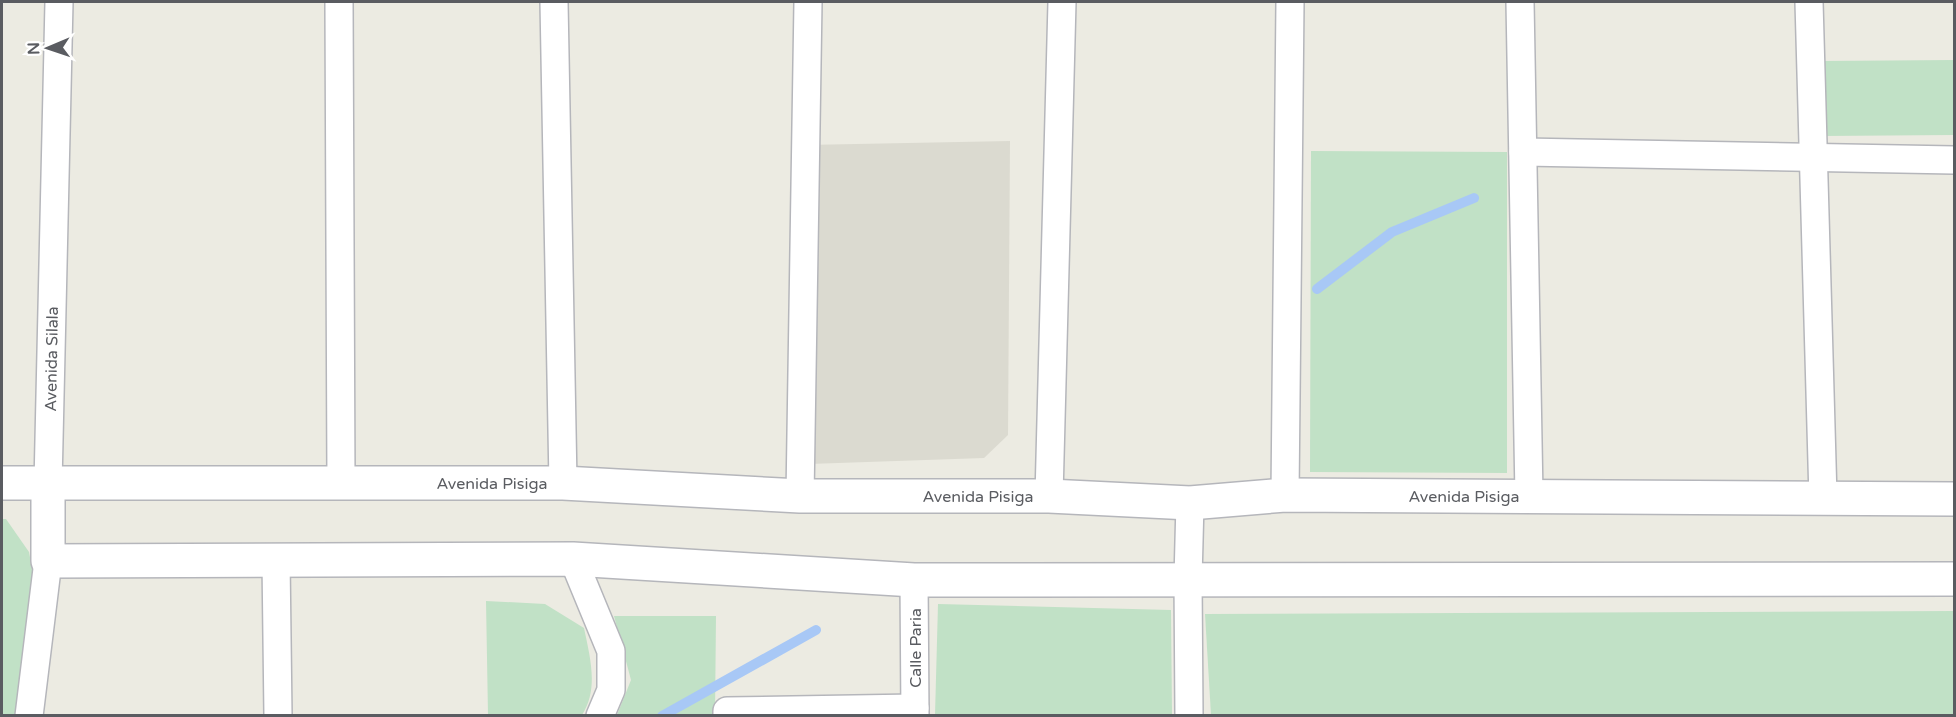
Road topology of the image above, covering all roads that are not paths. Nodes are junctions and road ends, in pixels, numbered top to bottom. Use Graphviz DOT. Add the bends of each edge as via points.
graph roads {
  1 [pos="59,2"];
  2 [pos="339,2"];
  3 [pos="554,2"];
  4 [pos="808,2"];
  5 [pos="1062,2"];
  6 [pos="1290,2"];
  7 [pos="1520,2"];
  8 [pos="1809,2"];
  9 [pos="1523,152"];
  10 [pos="1813,157"];
  11 [pos="1954,160"];
  12 [pos="2,483"];
  13 [pos="340,483"];
  14 [pos="563,483"];
  15 [pos="48,484"];
  16 [pos="1285,495"];
  17 [pos="800,496"];
  18 [pos="1049,496"];
  19 [pos="1529,496"];
  20 [pos="1823,498"];
  21 [pos="1954,499"];
  22 [pos="1190,503"];
  23 [pos="573,559"];
  24 [pos="276,560"];
  25 [pos="48,561"];
  26 [pos="1188,579"];
  27 [pos="1954,579"];
  28 [pos="914,580"];
  29 [pos="915,712"];
  30 [pos="28,716"];
  31 [pos="278,716"];
  32 [pos="600,716"];
  33 [pos="727,716"];
  34 [pos="1189,716"];
  1 -- 15 [label="street, Avenida Silala"];
  2 -- 13 [label="street"];
  3 -- 14 [label="street"];
  4 -- 17 [label="street"];
  5 -- 18 [label="street"];
  6 -- 16 [label="street"];
  7 -- 9 [label="street"];
  8 -- 10 [label="street"];
  9 -- 10 [label="street"];
  9 -- 19 [label="street"];
  10 -- 11 [label="street"];
  10 -- 20 [label="street"];
  12 -- 15 [label="street, Avenida Pisiga"];
  13 -- 14 [label="street, Avenida Pisiga"];
  13 -- 15 [label="street, Avenida Pisiga"];
  14 -- 17 [label="street, Avenida Pisiga"];
  15 -- 25 [label="street, Avenida Silala"];
  16 -- 19 [label="street, Avenida Pisiga"];
  16 -- 22 [label="street, Avenida Pisiga"];
  17 -- 18 [label="street, Avenida Pisiga"];
  18 -- 22 [label="street, Avenida Pisiga"];
  19 -- 20 [label="street, Avenida Pisiga"];
  20 -- 21 [label="street, Avenida Pisiga"];
  22 -- 26 [label="street"];
  23 -- 24 [label="street"];
  23 -- 28 [label="street"];
  23 -- 32 [label="street" via="611,651 611,690"];
  24 -- 25 [label="street"];
  24 -- 31 [label="street"];
  25 -- 30 [label="street, Avenida Silala"];
  26 -- 27 [label="street"];
  26 -- 28 [label="street"];
  26 -- 34 [label="street"];
  28 -- 29 [label="street, Calle Paria"];
  29 -- 33 [label="street" via="727,711"];
}
